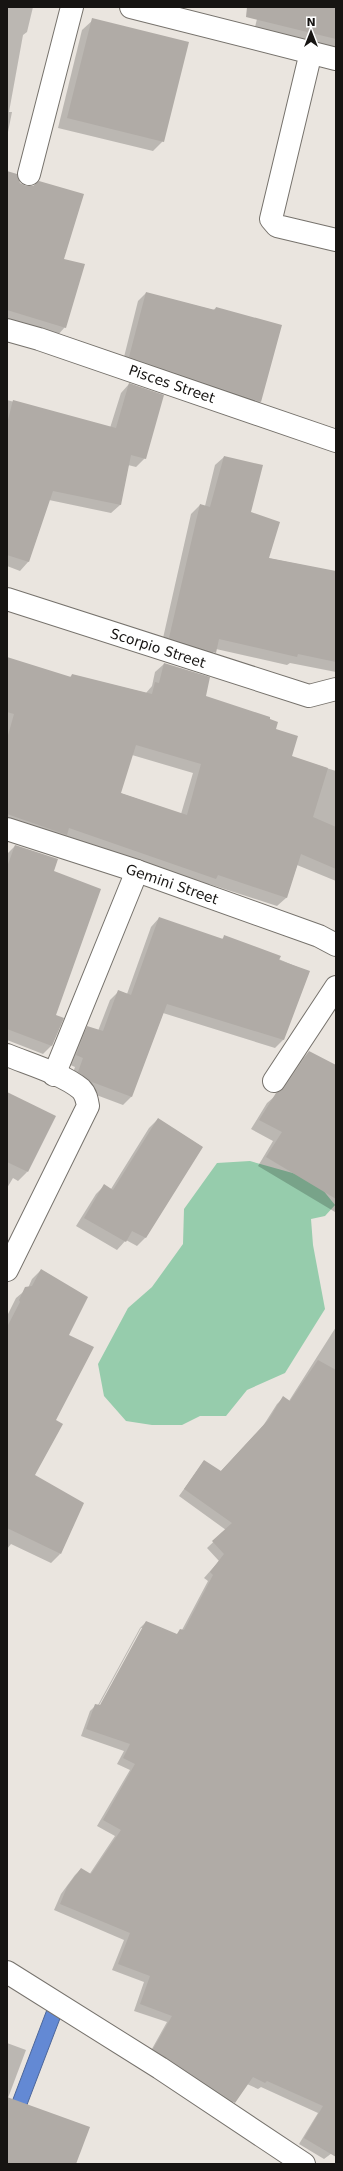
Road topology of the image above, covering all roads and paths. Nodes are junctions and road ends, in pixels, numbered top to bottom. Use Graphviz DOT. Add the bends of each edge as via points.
graph roads {
  1 [pos="72,7"];
  2 [pos="131,7"];
  3 [pos="311,52"];
  4 [pos="336,59"];
  5 [pos="29,174"];
  6 [pos="336,240"];
  7 [pos="7,330"];
  8 [pos="336,441"];
  9 [pos="7,599"];
  10 [pos="336,689"];
  11 [pos="7,829"];
  12 [pos="137,871"];
  13 [pos="336,945"];
  14 [pos="336,987"];
  15 [pos="7,1055"];
  16 [pos="54,1075"];
  17 [pos="274,1081"];
  18 [pos="7,1270"];
  19 [pos="7,1972"];
  20 [pos="304,2164"];
  1 -- 5 [label="street"];
  2 -- 3 [label="street"];
  3 -- 4 [label="street"];
  3 -- 6 [label="street" via="271,219 277,226"];
  7 -- 8 [label="street, Pisces Street"];
  9 -- 10 [label="street, Scorpio Street" via="309,696"];
  11 -- 12 [label="street, Gemini Street"];
  12 -- 13 [label="street, Gemini Street" via="319,936"];
  12 -- 16 [label="street"];
  14 -- 17 [label="street"];
  15 -- 16 [label="street"];
  16 -- 18 [label="street" via="81,1089 87,1097 88,1106"];
  19 -- 20 [label="street" via="160,2068"];
}
